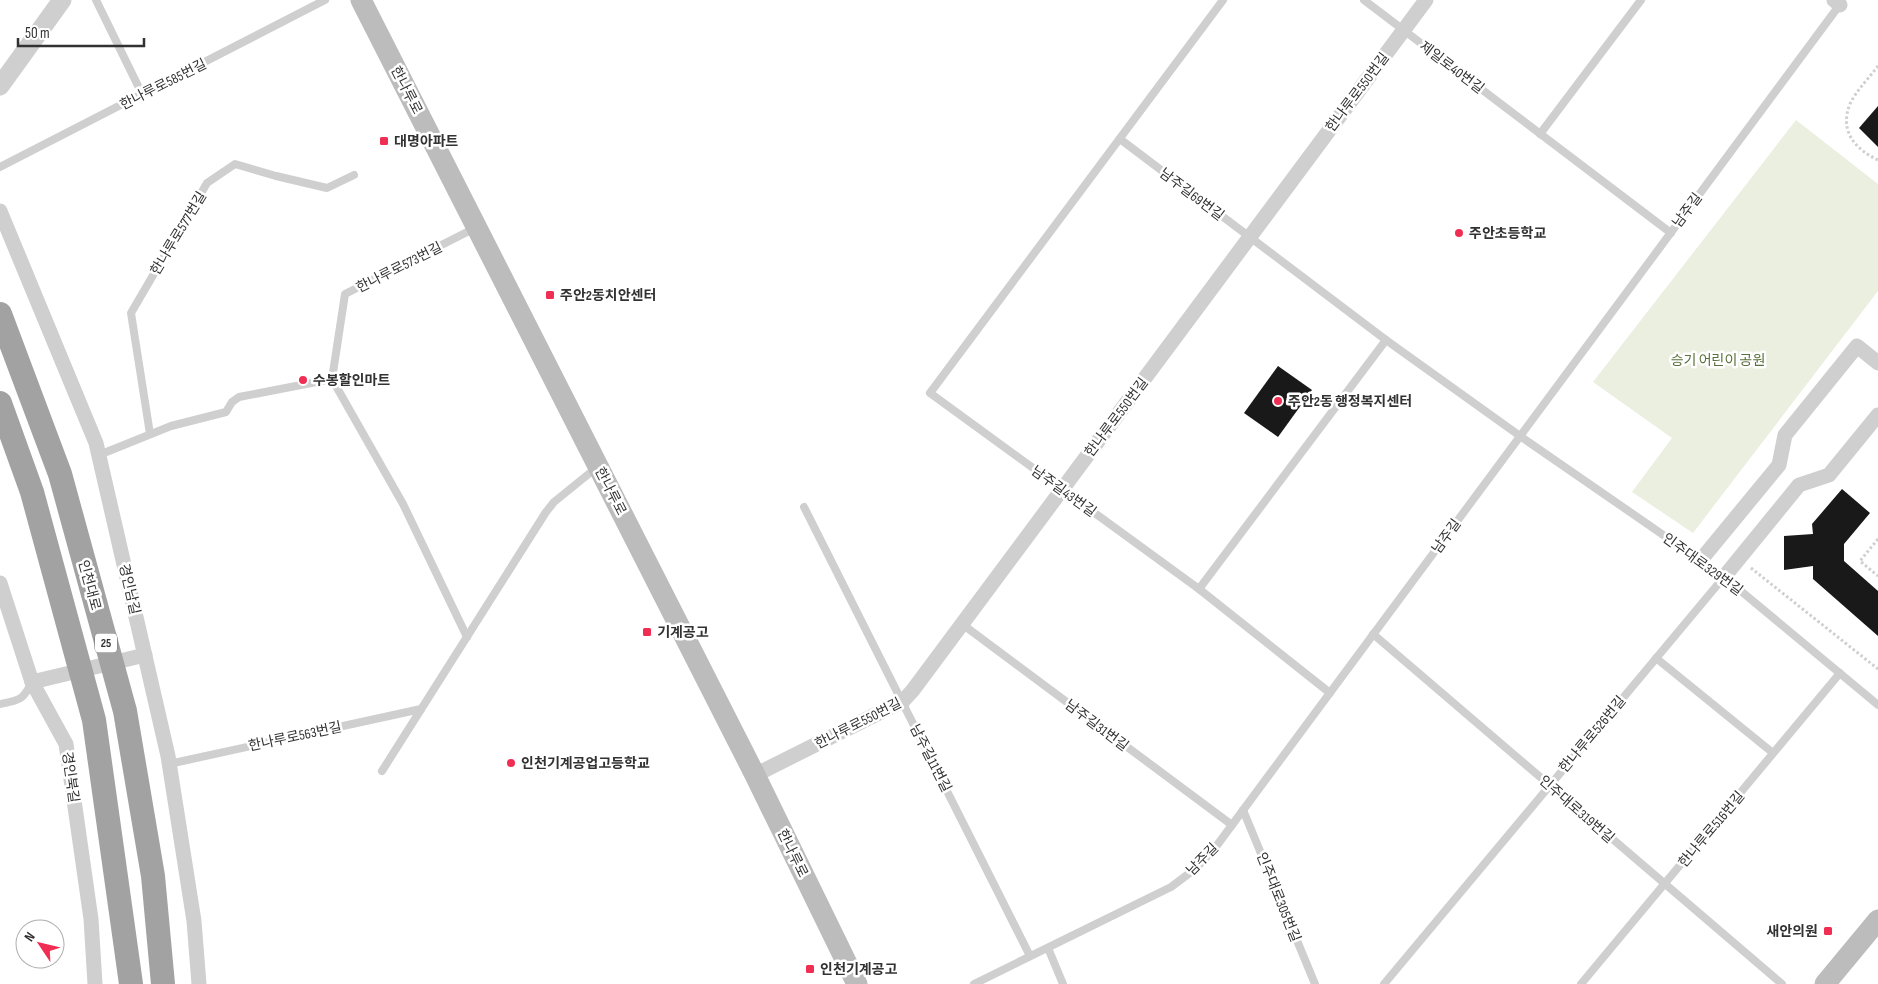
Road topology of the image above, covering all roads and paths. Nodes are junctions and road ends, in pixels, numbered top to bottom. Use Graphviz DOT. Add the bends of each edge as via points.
graph roads {
  1 [pos="62,0"];
  2 [pos="96,0"];
  3 [pos="326,0"];
  4 [pos="361,0"];
  5 [pos="1223,0"];
  6 [pos="1364,0"];
  7 [pos="1426,0"];
  8 [pos="1642,0"];
  9 [pos="1839,2"];
  10 [pos="1403,30"];
  11 [pos="1878,66"];
  12 [pos="0,86"];
  13 [pos="142,94"];
  14 [pos="1540,134"];
  15 [pos="1120,139"];
  16 [pos="1878,160"];
  17 [pos="0,167"];
  18 [pos="354,175"];
  19 [pos="0,212"];
  20 [pos="476,227"];
  21 [pos="1670,233"];
  22 [pos="1250,237"];
  23 [pos="0,314"];
  24 [pos="1386,340"];
  25 [pos="1878,362"];
  26 [pos="332,379"];
  27 [pos="0,403"];
  28 [pos="1878,415"];
  29 [pos="150,434"];
  30 [pos="1520,436"];
  31 [pos="99,454"];
  32 [pos="598,467"];
  33 [pos="1062,489"];
  34 [pos="804,507"];
  35 [pos="1878,539"];
  36 [pos="1700,561"];
  37 [pos="1746,564"];
  38 [pos="1878,576"];
  39 [pos="1724,577"];
  40 [pos="0,583"];
  41 [pos="1199,589"];
  42 [pos="962,624"];
  43 [pos="1373,634"];
  44 [pos="467,637"];
  45 [pos="138,657"];
  46 [pos="1656,658"];
  47 [pos="1878,669"];
  48 [pos="1840,673"];
  49 [pos="32,682"];
  50 [pos="1330,693"];
  51 [pos="903,701"];
  52 [pos="0,704"];
  53 [pos="1878,705"];
  54 [pos="421,709"];
  55 [pos="1773,753"];
  56 [pos="169,764"];
  57 [pos="382,771"];
  58 [pos="755,775"];
  59 [pos="1550,785"];
  60 [pos="1243,810"];
  61 [pos="1232,825"];
  62 [pos="1665,884"];
  63 [pos="1878,920"];
  64 [pos="1048,948"];
  65 [pos="1030,956"];
  66 [pos="95,984"];
  67 [pos="132,984"];
  68 [pos="163,984"];
  69 [pos="199,984"];
  70 [pos="857,984"];
  71 [pos="974,984"];
  72 [pos="1063,984"];
  73 [pos="1315,984"];
  74 [pos="1384,984"];
  75 [pos="1581,984"];
  76 [pos="1782,984"];
  77 [pos="1825,984"];
  1 -- 12 [label="street"];
  2 -- 13 [label="lane"];
  3 -- 13 [label="lane, 한나루로585번길"];
  4 -- 20 [label="main road, 한나루로"];
  5 -- 15 [label="lane"];
  6 -- 10 [label="lane, 제일로40번길"];
  7 -- 10 [label="street, 한나루로550번길"];
  8 -- 14 [label="lane"];
  9 -- 21 [label="lane, 남주길"];
  10 -- 14 [label="lane, 제일로40번길"];
  10 -- 22 [label="street, 한나루로550번길"];
  11 -- 16 [label="path" via="1850,105 1847,129 1853,143"];
  13 -- 17 [label="lane, 한나루로585번길"];
  14 -- 21 [label="lane, 제일로40번길"];
  15 -- 22 [label="lane, 남주길69번길"];
  15 -- 33 [label="lane, 남주길43번길" via="930,393"];
  18 -- 29 [label="lane, 한나루로577번길" via="327,188 235,164 208,183 131,313"];
  19 -- 31 [label="street, 경인남길"];
  20 -- 26 [label="lane, 한나루로573번길" via="345,294"];
  20 -- 32 [label="main road, 한나루로"];
  21 -- 30 [label="lane, 남주길"];
  22 -- 24 [label="lane, 남주길69번길"];
  22 -- 33 [label="street, 한나루로550번길"];
  23 -- 68 [label="highway, 인천대로 / 25" via="60,474 125,711 153,876"];
  24 -- 30 [label="lane, 남주길69번길"];
  24 -- 41 [label="lane"];
  25 -- 36 [label="street" via="1857,346 1785,435 1779,465"];
  26 -- 29 [label="lane" via="239,397 226,412"];
  26 -- 44 [label="lane" via="395,492"];
  27 -- 67 [label="highway, 25" via="32,492 94,720"];
  28 -- 39 [label="street" via="1829,476 1799,485"];
  29 -- 31 [label="lane"];
  30 -- 36 [label="lane, 인주대로329번길"];
  30 -- 43 [label="lane, 남주길"];
  31 -- 45 [label="street, 경인남길"];
  32 -- 44 [label="lane" via="546,512"];
  32 -- 58 [label="main road, 한나루로"];
  33 -- 41 [label="lane, 남주길43번길"];
  33 -- 42 [label="street, 한나루로550번길"];
  34 -- 51 [label="lane, 남주길11번길"];
  35 -- 38 [label="path" via="1860,561"];
  36 -- 39 [label="lane, 인주대로329번길"];
  37 -- 47 [label="path"];
  39 -- 46 [label="lane, 한나루로526번길"];
  39 -- 48 [label="lane, 인주대로329번길"];
  40 -- 49 [label="street, 경인북길"];
  41 -- 50 [label="lane, 남주길43번길"];
  42 -- 51 [label="street, 한나루로550번길"];
  42 -- 61 [label="lane, 남주길31번길"];
  43 -- 50 [label="lane, 남주길"];
  43 -- 59 [label="lane, 인주대로319번길"];
  44 -- 54 [label="lane"];
  45 -- 49 [label="street"];
  45 -- 56 [label="street, 경인남길"];
  46 -- 55 [label="lane"];
  46 -- 59 [label="lane, 한나루로526번길"];
  48 -- 53 [label="lane, 인주대로329번길"];
  48 -- 55 [label="lane, 한나루로516번길"];
  49 -- 52 [label="lane" via="26,695 19,700"];
  49 -- 66 [label="street, 경인북길" via="66,744 91,919"];
  50 -- 60 [label="lane, 남주길"];
  51 -- 58 [label="street, 한나루로550번길"];
  51 -- 65 [label="lane, 남주길11번길"];
  54 -- 56 [label="lane, 한나루로563번길"];
  54 -- 57 [label="lane"];
  55 -- 62 [label="lane, 한나루로516번길"];
  56 -- 69 [label="street, 경인남길" via="194,922"];
  58 -- 70 [label="main road, 한나루로"];
  59 -- 62 [label="lane, 인주대로319번길"];
  59 -- 74 [label="lane, 한나루로526번길"];
  60 -- 61 [label="lane, 남주길"];
  60 -- 73 [label="lane, 인주대로305번길"];
  61 -- 64 [label="lane, 남주길" via="1195,869 1171,887"];
  62 -- 75 [label="lane, 한나루로516번길"];
  62 -- 76 [label="lane, 인주대로319번길"];
  63 -- 77 [label="main road"];
  64 -- 65 [label="lane, 남주길"];
  64 -- 72 [label="lane"];
  65 -- 71 [label="lane, 남주길"];
}
